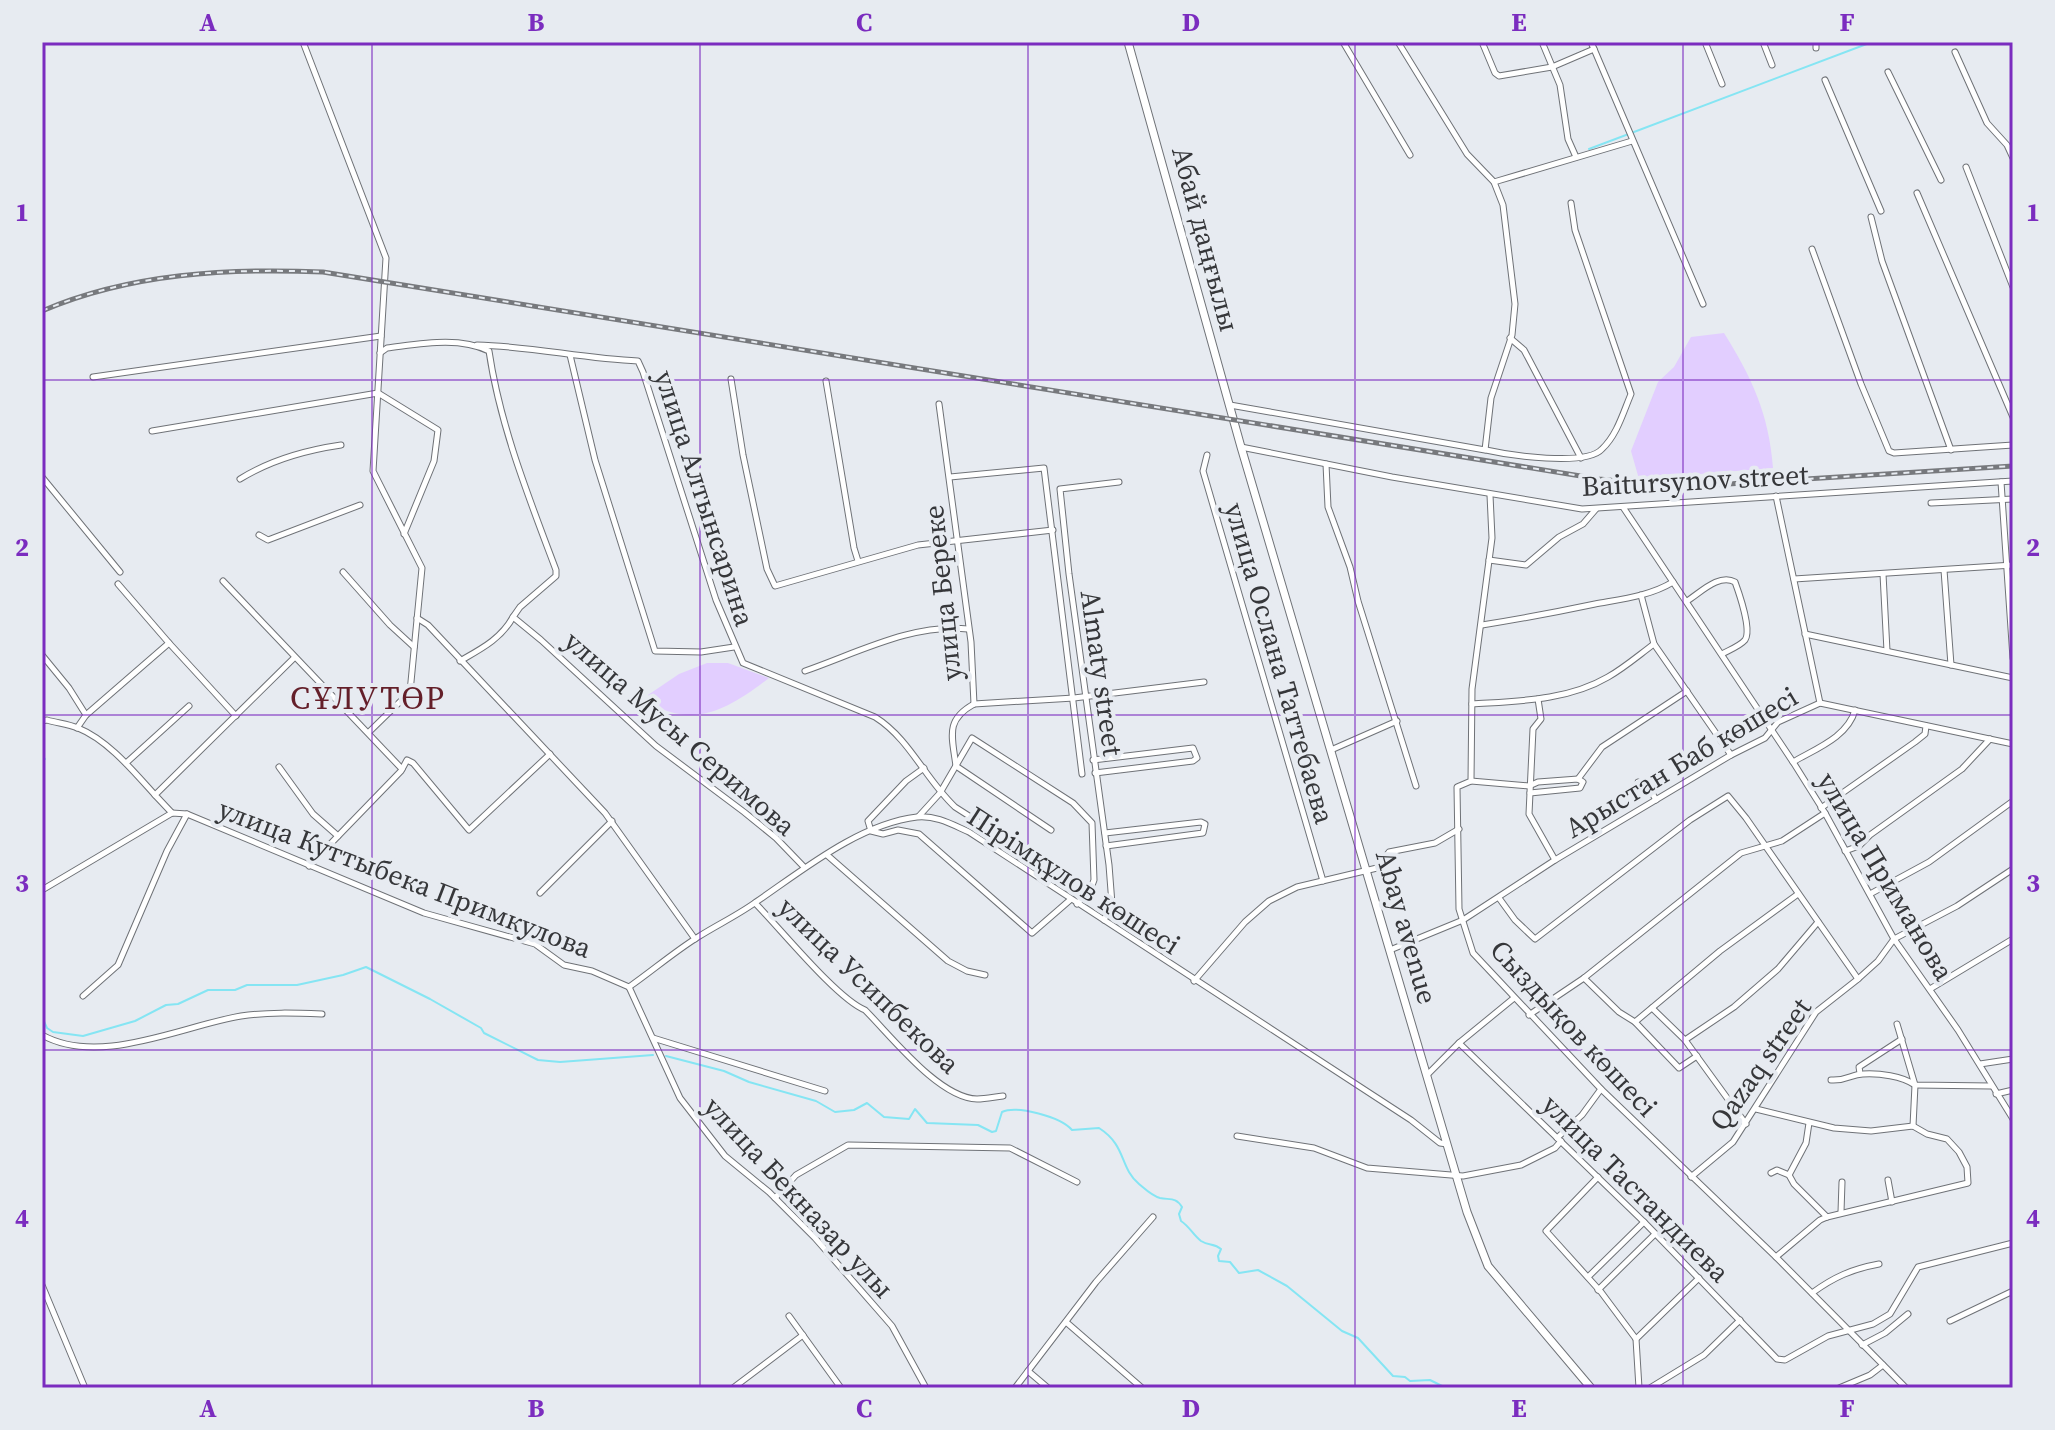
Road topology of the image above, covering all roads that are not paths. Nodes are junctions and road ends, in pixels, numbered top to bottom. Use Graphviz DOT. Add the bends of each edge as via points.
graph roads {
  1 [pos="303,42"];
  2 [pos="1128,42"];
  3 [pos="1343,42"];
  4 [pos="1398,42"];
  5 [pos="1482,42"];
  6 [pos="1542,42"];
  7 [pos="1591,42"];
  8 [pos="1705,42"];
  9 [pos="1763,42"];
  10 [pos="1594,49"];
  11 [pos="1955,52"];
  12 [pos="1772,65"];
  13 [pos="1552,67"];
  14 [pos="1888,72"];
  15 [pos="1825,80"];
  16 [pos="1722,84"];
  17 [pos="1632,141"];
  18 [pos="1410,155"];
  19 [pos="1576,157"];
  20 [pos="2013,158"];
  21 [pos="1966,167"];
  22 [pos="1941,180"];
  23 [pos="1494,182"];
  24 [pos="1917,193"];
  25 [pos="1571,203"];
  26 [pos="1881,211"];
  27 [pos="1871,217"];
  28 [pos="1812,249"];
  29 [pos="2013,287"];
  30 [pos="1703,304"];
  31 [pos="381,336"];
  32 [pos="1510,338"];
  33 [pos="477,345"];
  34 [pos="380,353"];
  35 [pos="570,355"];
  36 [pos="93,377"];
  37 [pos="731,379"];
  38 [pos="826,381"];
  39 [pos="378,393"];
  40 [pos="939,404"];
  41 [pos="1229,405"];
  42 [pos="2013,417"];
  43 [pos="152,431"];
  44 [pos="341,445"];
  45 [pos="2013,445"];
  46 [pos="1241,447"];
  47 [pos="1485,450"];
  48 [pos="1951,450"];
  49 [pos="1207,455"];
  50 [pos="1581,458"];
  51 [pos="1326,464"];
  52 [pos="42,477"];
  53 [pos="950,477"];
  54 [pos="240,479"];
  55 [pos="2013,481"];
  56 [pos="1119,482"];
  57 [pos="2001,482"];
  58 [pos="1490,495"];
  59 [pos="1776,496"];
  60 [pos="2013,499"];
  61 [pos="2003,500"];
  62 [pos="1931,503"];
  63 [pos="360,505"];
  64 [pos="1622,506"];
  65 [pos="1597,508"];
  66 [pos="1053,530"];
  67 [pos="404,534"];
  68 [pos="259,535"];
  69 [pos="957,541"];
  70 [pos="1489,560"];
  71 [pos="858,561"];
  72 [pos="2010,566"];
  73 [pos="1944,570"];
  74 [pos="120,572"];
  75 [pos="343,572"];
  76 [pos="1883,574"];
  77 [pos="1794,579"];
  78 [pos="223,581"];
  79 [pos="1673,582"];
  80 [pos="118,584"];
  81 [pos="1641,595"];
  82 [pos="1687,601"];
  83 [pos="513,617"];
  84 [pos="417,618"];
  85 [pos="1482,625"];
  86 [pos="968,629"];
  87 [pos="1805,634"];
  88 [pos="169,643"];
  89 [pos="1654,644"];
  90 [pos="734,647"];
  91 [pos="414,648"];
  92 [pos="1887,651"];
  93 [pos="1722,654"];
  94 [pos="42,655"];
  95 [pos="294,658"];
  96 [pos="2013,658"];
  97 [pos="460,661"];
  98 [pos="1951,665"];
  99 [pos="805,671"];
  100 [pos="2013,678"];
  101 [pos="1204,682"];
  102 [pos="1687,691"];
  103 [pos="1086,697"];
  104 [pos="1074,698"];
  105 [pos="1538,699"];
  106 [pos="1820,703"];
  107 [pos="974,704"];
  108 [pos="1472,704"];
  109 [pos="189,706"];
  110 [pos="1855,710"];
  111 [pos="86,715"];
  112 [pos="236,716"];
  113 [pos="42,721"];
  114 [pos="1397,721"];
  115 [pos="1926,726"];
  116 [pos="77,728"];
  117 [pos="1773,730"];
  118 [pos="369,732"];
  119 [pos="1990,739"];
  120 [pos="2013,744"];
  121 [pos="1331,750"];
  122 [pos="550,754"];
  123 [pos="1731,755"];
  124 [pos="1093,760"];
  125 [pos="1793,762"];
  126 [pos="126,763"];
  127 [pos="956,766"];
  128 [pos="279,767"];
  129 [pos="924,768"];
  130 [pos="402,769"];
  131 [pos="1095,773"];
  132 [pos="1082,774"];
  133 [pos="1578,779"];
  134 [pos="1471,781"];
  135 [pos="1638,782"];
  136 [pos="1416,786"];
  137 [pos="1529,789"];
  138 [pos="940,793"];
  139 [pos="155,795"];
  140 [pos="1656,800"];
  141 [pos="2013,801"];
  142 [pos="1823,810"];
  143 [pos="172,813"];
  144 [pos="187,814"];
  145 [pos="919,816"];
  146 [pos="612,821"];
  147 [pos="1459,829"];
  148 [pos="1051,830"];
  149 [pos="871,831"];
  150 [pos="1105,833"];
  151 [pos="338,836"];
  152 [pos="1106,846"];
  153 [pos="1764,846"];
  154 [pos="1845,851"];
  155 [pos="827,855"];
  156 [pos="1555,860"];
  157 [pos="309,866"];
  158 [pos="804,867"];
  159 [pos="2013,869"];
  160 [pos="1367,871"];
  161 [pos="1323,881"];
  162 [pos="42,890"];
  163 [pos="540,893"];
  164 [pos="1086,894"];
  165 [pos="1798,894"];
  166 [pos="1870,894"];
  167 [pos="1499,898"];
  168 [pos="1070,900"];
  169 [pos="755,903"];
  170 [pos="1077,904"];
  171 [pos="1104,920"];
  172 [pos="1463,920"];
  173 [pos="1818,922"];
  174 [pos="695,939"];
  175 [pos="1894,939"];
  176 [pos="2013,939"];
  177 [pos="1390,950"];
  178 [pos="985,975"];
  179 [pos="1584,978"];
  180 [pos="1858,979"];
  181 [pos="1194,981"];
  182 [pos="629,987"];
  183 [pos="1930,989"];
  184 [pos="83,996"];
  185 [pos="1514,998"];
  186 [pos="1652,1008"];
  187 [pos="322,1014"];
  188 [pos="1529,1015"];
  189 [pos="1635,1022"];
  190 [pos="1897,1024"];
  191 [pos="42,1035"];
  192 [pos="652,1038"];
  193 [pos="1902,1039"];
  194 [pos="1685,1040"];
  195 [pos="1459,1043"];
  196 [pos="1697,1056"];
  197 [pos="2013,1059"];
  198 [pos="1980,1064"];
  199 [pos="1860,1073"];
  200 [pos="1427,1075"];
  201 [pos="1831,1080"];
  202 [pos="1915,1085"];
  203 [pos="1991,1086"];
  204 [pos="1601,1089"];
  205 [pos="2013,1090"];
  206 [pos="825,1091"];
  207 [pos="1996,1094"];
  208 [pos="1003,1096"];
  209 [pos="1756,1109"];
  210 [pos="2013,1119"];
  211 [pos="1809,1123"];
  212 [pos="1746,1124"];
  213 [pos="1913,1126"];
  214 [pos="1237,1136"];
  215 [pos="1559,1139"];
  216 [pos="1448,1144"];
  217 [pos="1771,1173"];
  218 [pos="1455,1174"];
  219 [pos="1789,1175"];
  220 [pos="1598,1177"];
  221 [pos="1691,1177"];
  222 [pos="1888,1180"];
  223 [pos="1077,1182"];
  224 [pos="1842,1182"];
  225 [pos="775,1198"];
  226 [pos="1892,1202"];
  227 [pos="1841,1212"];
  228 [pos="1153,1217"];
  229 [pos="1827,1217"];
  230 [pos="1644,1222"];
  231 [pos="1655,1234"];
  232 [pos="2013,1243"];
  233 [pos="1776,1257"];
  234 [pos="1879,1264"];
  235 [pos="1588,1277"];
  236 [pos="1699,1278"];
  237 [pos="42,1285"];
  238 [pos="1598,1290"];
  239 [pos="2013,1291"];
  240 [pos="1812,1293"];
  241 [pos="1908,1314"];
  242 [pos="789,1316"];
  243 [pos="1740,1320"];
  244 [pos="1950,1321"];
  245 [pos="1066,1322"];
  246 [pos="1847,1330"];
  247 [pos="803,1335"];
  248 [pos="1636,1339"];
  249 [pos="1862,1345"];
  250 [pos="1883,1365"];
  251 [pos="1028,1371"];
  252 [pos="85,1388"];
  253 [pos="733,1388"];
  254 [pos="841,1388"];
  255 [pos="926,1388"];
  256 [pos="1015,1388"];
  257 [pos="1048,1388"];
  258 [pos="1142,1388"];
  259 [pos="1591,1388"];
  260 [pos="1639,1388"];
  261 [pos="1650,1388"];
  262 [pos="1839,1388"];
  263 [pos="1906,1388"];
  1 -- 31 [label="street" via="386,258"];
  2 -- 41 [label="street, Абай даңғылы"];
  3 -- 18 [label="street"];
  4 -- 23 [label="street" via="1467,154"];
  5 -- 13 [label="street" via="1499,76"];
  6 -- 13 [label="street"];
  7 -- 10 [label="street"];
  8 -- 16 [label="street"];
  9 -- 12 [label="street"];
  10 -- 13 [label="street"];
  10 -- 17 [label="street"];
  11 -- 20 [label="street" via="1987,123"];
  13 -- 19 [label="street"];
  14 -- 22 [label="street"];
  15 -- 26 [label="street"];
  17 -- 19 [label="street"];
  17 -- 30 [label="street"];
  19 -- 23 [label="street"];
  21 -- 29 [label="street"];
  23 -- 32 [label="street" via="1503,205 1515,304"];
  24 -- 42 [label="street"];
  25 -- 50 [label="street" via="1575,230 1631,394 1603,449"];
  27 -- 48 [label="street"];
  28 -- 48 [label="street" via="1889,451"];
  31 -- 34 [label="street"];
  31 -- 36 [label="street"];
  32 -- 47 [label="street" via="1491,398"];
  32 -- 50 [label="street" via="1524,350"];
  33 -- 34 [label="street" via="418,344"];
  33 -- 35 [label="street"];
  33 -- 83 [label="street" via="489,351 517,466 556,570 556,576"];
  34 -- 39 [label="street"];
  35 -- 90 [label="street, улица Алтынсарина" via="638,361"];
  35 -- 90 [label="street" via="595,460 651,644 655,651"];
  37 -- 71 [label="street" via="767,569 775,586"];
  38 -- 71 [label="street"];
  39 -- 43 [label="street"];
  39 -- 67 [label="street" via="373,471"];
  39 -- 67 [label="street" via="438,430 434,461"];
  40 -- 53 [label="street, улица Береке"];
  41 -- 46 [label="street, Абай даңғылы"];
  41 -- 47 [label="street"];
  44 -- 54 [label="street" via="318,448"];
  45 -- 48 [label="street"];
  46 -- 51 [label="street, Baitursynov street"];
  46 -- 121 [label="street, Abay avenue"];
  47 -- 50 [label="street"];
  49 -- 161 [label="street, улица Ослана Таттебаева" via="1203,471"];
  51 -- 58 [label="street, Baitursynov street"];
  51 -- 114 [label="street" via="1328,507"];
  52 -- 74 [label="street"];
  53 -- 66 [label="street" via="1044,468"];
  53 -- 69 [label="street, улица Береке"];
  55 -- 57 [label="street, Baitursynov street"];
  56 -- 103 [label="street, Almaty street" via="1060,489"];
  57 -- 59 [label="street, Baitursynov street"];
  57 -- 61 [label="street"];
  58 -- 65 [label="street, Baitursynov street"];
  58 -- 70 [label="street, Сыздықов көшесі"];
  59 -- 64 [label="street, Baitursynov street"];
  59 -- 77 [label="street"];
  60 -- 61 [label="street"];
  61 -- 62 [label="street"];
  61 -- 72 [label="street"];
  63 -- 68 [label="street" via="268,540"];
  64 -- 65 [label="street, Baitursynov street"];
  64 -- 79 [label="street, улица Приманова"];
  65 -- 70 [label="street" via="1529,564"];
  66 -- 69 [label="street"];
  66 -- 104 [label="street"];
  67 -- 84 [label="street" via="422,568"];
  69 -- 71 [label="street"];
  69 -- 86 [label="street, улица Береке"];
  70 -- 85 [label="street, Сыздықов көшесі"];
  72 -- 73 [label="street"];
  72 -- 96 [label="street"];
  73 -- 76 [label="street"];
  73 -- 98 [label="street"];
  75 -- 91 [label="street"];
  76 -- 77 [label="street"];
  76 -- 92 [label="street"];
  77 -- 87 [label="street"];
  78 -- 95 [label="street"];
  79 -- 81 [label="street"];
  79 -- 82 [label="street, улица Приманова"];
  80 -- 88 [label="street"];
  81 -- 85 [label="street"];
  81 -- 89 [label="street"];
  82 -- 93 [label="street, улица Приманова"];
  82 -- 93 [label="street" via="1718,581 1735,582 1747,637"];
  83 -- 97 [label="street" via="504,632"];
  83 -- 158 [label="street, улица Мусы Серимова" via="656,746 776,838"];
  84 -- 91 [label="street"];
  84 -- 97 [label="street"];
  85 -- 108 [label="street, Сыздықов көшесі"];
  86 -- 99 [label="street" via="892,639"];
  86 -- 107 [label="street, улица Береке"];
  87 -- 92 [label="street"];
  87 -- 106 [label="street"];
  88 -- 111 [label="street"];
  88 -- 112 [label="street"];
  89 -- 102 [label="street"];
  89 -- 105 [label="street" via="1594,684"];
  90 -- 129 [label="street" via="743,663 893,728"];
  91 -- 118 [label="street" via="410,692"];
  92 -- 98 [label="street"];
  93 -- 117 [label="street, улица Приманова"];
  94 -- 111 [label="street"];
  95 -- 112 [label="street"];
  95 -- 118 [label="street"];
  97 -- 122 [label="street"];
  98 -- 100 [label="street"];
  101 -- 103 [label="street"];
  102 -- 123 [label="street"];
  102 -- 133 [label="street" via="1602,747"];
  103 -- 104 [label="street"];
  103 -- 124 [label="street, Almaty street"];
  104 -- 107 [label="street"];
  104 -- 132 [label="street"];
  105 -- 108 [label="street"];
  105 -- 137 [label="street" via="1541,719 1533,729"];
  106 -- 110 [label="street, Арыстан Баб көшесі"];
  106 -- 117 [label="street, Арыстан Баб көшесі" via="1778,722"];
  107 -- 127 [label="street" via="952,725"];
  108 -- 134 [label="street, Сыздықов көшесі"];
  109 -- 126 [label="street"];
  110 -- 115 [label="street, Арыстан Баб көшесі"];
  110 -- 125 [label="street" via="1841,732"];
  111 -- 116 [label="street"];
  112 -- 139 [label="street"];
  113 -- 116 [label="street"];
  114 -- 121 [label="street"];
  114 -- 136 [label="street"];
  115 -- 119 [label="street, Арыстан Баб көшесі"];
  115 -- 142 [label="street" via="1925,734"];
  116 -- 126 [label="street"];
  117 -- 123 [label="street, Арыстан Баб көшесі"];
  117 -- 125 [label="street, улица Приманова"];
  118 -- 130 [label="street"];
  119 -- 120 [label="street, Арыстан Баб көшесі"];
  119 -- 154 [label="street" via="1962,769"];
  121 -- 160 [label="street, Abay avenue"];
  122 -- 130 [label="street" via="469,830 410,760"];
  122 -- 146 [label="street"];
  123 -- 140 [label="street, Арыстан Баб көшесі"];
  124 -- 131 [label="street, Almaty street"];
  124 -- 131 [label="street" via="1193,748 1197,758"];
  125 -- 142 [label="street, улица Приманова"];
  126 -- 139 [label="street"];
  127 -- 138 [label="street"];
  127 -- 148 [label="street"];
  127 -- 164 [label="street" via="972,738 1073,803 1092,823 1094,880"];
  128 -- 151 [label="street" via="313,814"];
  129 -- 138 [label="street"];
  129 -- 149 [label="street" via="868,821"];
  130 -- 151 [label="street"];
  131 -- 150 [label="street, Almaty street"];
  133 -- 137 [label="street" via="1538,782"];
  133 -- 137 [label="street" via="1583,782 1580,788"];
  134 -- 137 [label="street"];
  134 -- 147 [label="street, Сыздықов көшесі" via="1457,787"];
  135 -- 140 [label="street" via="1647,784"];
  137 -- 156 [label="street" via="1529,814"];
  138 -- 145 [label="street"];
  138 -- 164 [label="street"];
  139 -- 143 [label="street"];
  140 -- 156 [label="street, Арыстан Баб көшесі"];
  141 -- 166 [label="street" via="1929,862"];
  142 -- 153 [label="street" via="1782,841"];
  142 -- 154 [label="street, улица Приманова"];
  143 -- 144 [label="street, улица Куттыбека Примкулова"];
  143 -- 162 [label="street"];
  144 -- 157 [label="street, улица Куттыбека Примкулова"];
  144 -- 184 [label="street" via="118,965"];
  145 -- 149 [label="street"];
  145 -- 168 [label="street, Пірімқұлов көшесі" via="969,832"];
  146 -- 163 [label="street"];
  146 -- 174 [label="street"];
  147 -- 160 [label="street" via="1435,843 1389,852 1377,868"];
  147 -- 172 [label="street, Сыздықов көшесі"];
  149 -- 155 [label="street"];
  149 -- 168 [label="street" via="919,834 1032,933"];
  150 -- 152 [label="street, Almaty street"];
  150 -- 152 [label="street" via="1205,824 1203,833"];
  151 -- 157 [label="street"];
  152 -- 171 [label="street, Almaty street" via="1112,904"];
  153 -- 165 [label="street"];
  153 -- 167 [label="street" via="1728,796 1535,939"];
  153 -- 179 [label="street" via="1741,853"];
  154 -- 166 [label="street, улица Приманова"];
  155 -- 158 [label="street"];
  155 -- 178 [label="street" via="948,961"];
  156 -- 167 [label="street, Арыстан Баб көшесі"];
  157 -- 182 [label="street, улица Куттыбека Примкулова" via="424,913 535,944 564,965"];
  158 -- 169 [label="street"];
  159 -- 175 [label="street"];
  160 -- 161 [label="street"];
  160 -- 177 [label="street, Abay avenue"];
  161 -- 181 [label="street" via="1269,901"];
  164 -- 170 [label="street"];
  165 -- 173 [label="street"];
  165 -- 186 [label="street"];
  166 -- 175 [label="street, улица Приманова"];
  167 -- 172 [label="street, Арыстан Баб көшесі"];
  168 -- 170 [label="street, Пірімқұлов көшесі"];
  169 -- 174 [label="street"];
  169 -- 208 [label="street, улица Усипбекова" via="934,1080 950,1092 975,1099"];
  170 -- 171 [label="street, Пірімқұлов көшесі"];
  171 -- 181 [label="street, Пірімқұлов көшесі"];
  172 -- 177 [label="street, Арыстан Баб көшесі"];
  172 -- 185 [label="street, Сыздықов көшесі" via="1473,953"];
  173 -- 180 [label="street"];
  173 -- 194 [label="street" via="1778,969"];
  174 -- 182 [label="street"];
  175 -- 180 [label="street, Qazaq street"];
  175 -- 183 [label="street, улица Приманова"];
  176 -- 183 [label="street"];
  177 -- 200 [label="street, Abay avenue"];
  179 -- 188 [label="street"];
  179 -- 189 [label="street"];
  180 -- 209 [label="street, Qazaq street" via="1816,1012"];
  181 -- 216 [label="street, Пірімқұлов көшесі"];
  182 -- 192 [label="street, улица Бекназар улы"];
  183 -- 198 [label="street, улица Приманова"];
  185 -- 188 [label="street, Сыздықов көшесі"];
  185 -- 195 [label="street"];
  186 -- 189 [label="street"];
  186 -- 194 [label="street"];
  187 -- 191 [label="street" via="264,1013 90,1047 57,1043"];
  188 -- 204 [label="street, Сыздықов көшесі"];
  189 -- 196 [label="street" via="1679,1068"];
  190 -- 193 [label="street"];
  192 -- 206 [label="street"];
  192 -- 225 [label="street, улица Бекназар улы" via="685,1104 725,1156"];
  193 -- 199 [label="street" via="1865,1061"];
  193 -- 202 [label="street"];
  194 -- 196 [label="street"];
  195 -- 200 [label="street"];
  195 -- 215 [label="street, улица Тастандиева"];
  196 -- 212 [label="street"];
  197 -- 198 [label="street"];
  198 -- 203 [label="street, улица Приманова"];
  199 -- 201 [label="street" via="1845,1081"];
  199 -- 202 [label="street" via="1906,1078"];
  200 -- 216 [label="street, Abay avenue"];
  202 -- 203 [label="street"];
  202 -- 213 [label="street"];
  203 -- 207 [label="street, улица Приманова"];
  204 -- 215 [label="street"];
  204 -- 221 [label="street, Сыздықов көшесі"];
  205 -- 207 [label="street"];
  207 -- 210 [label="street, улица Приманова"];
  209 -- 211 [label="street"];
  209 -- 212 [label="street, Qazaq street"];
  211 -- 213 [label="street" via="1871,1131"];
  211 -- 219 [label="street" via="1806,1143"];
  212 -- 221 [label="street, Qazaq street"];
  213 -- 226 [label="street" via="1947,1139 1967,1167 1968,1183"];
  214 -- 218 [label="street" via="1314,1148 1367,1168"];
  215 -- 218 [label="street" via="1555,1148 1506,1170"];
  215 -- 220 [label="street, улица Тастандиева"];
  216 -- 218 [label="street, Abay avenue"];
  217 -- 219 [label="street"];
  218 -- 259 [label="street, Abay avenue" via="1488,1266"];
  219 -- 229 [label="street"];
  220 -- 230 [label="street, улица Тастандиева"];
  220 -- 235 [label="street" via="1546,1231"];
  221 -- 233 [label="street, Сыздықов көшесі"];
  222 -- 226 [label="street"];
  223 -- 225 [label="street" via="1010,1148 848,1145 796,1175"];
  224 -- 227 [label="street"];
  225 -- 255 [label="street, улица Бекназар улы" via="892,1326"];
  226 -- 227 [label="street"];
  227 -- 229 [label="street"];
  228 -- 245 [label="street"];
  229 -- 233 [label="street"];
  230 -- 231 [label="street, улица Тастандиева"];
  230 -- 235 [label="street"];
  231 -- 236 [label="street, улица Тастандиева"];
  231 -- 238 [label="street"];
  232 -- 246 [label="street" via="1918,1267 1890,1314"];
  233 -- 240 [label="street, Сыздықов көшесі"];
  234 -- 240 [label="street" via="1836,1276"];
  235 -- 238 [label="street"];
  236 -- 243 [label="street, улица Тастандиева"];
  236 -- 248 [label="street"];
  237 -- 252 [label="street"];
  238 -- 248 [label="street"];
  239 -- 244 [label="street"];
  240 -- 246 [label="street, Сыздықов көшесі"];
  241 -- 249 [label="street"];
  242 -- 247 [label="street"];
  243 -- 246 [label="street, улица Тастандиева" via="1777,1359 1785,1360"];
  243 -- 261 [label="street" via="1704,1355"];
  245 -- 251 [label="street"];
  245 -- 258 [label="street"];
  246 -- 249 [label="street, Сыздықов көшесі"];
  247 -- 253 [label="street"];
  247 -- 254 [label="street"];
  248 -- 260 [label="street"];
  249 -- 250 [label="street, Сыздықов көшесі"];
  250 -- 262 [label="street"];
  250 -- 263 [label="street, Сыздықов көшесі"];
  251 -- 256 [label="street"];
  251 -- 257 [label="street"];
}
